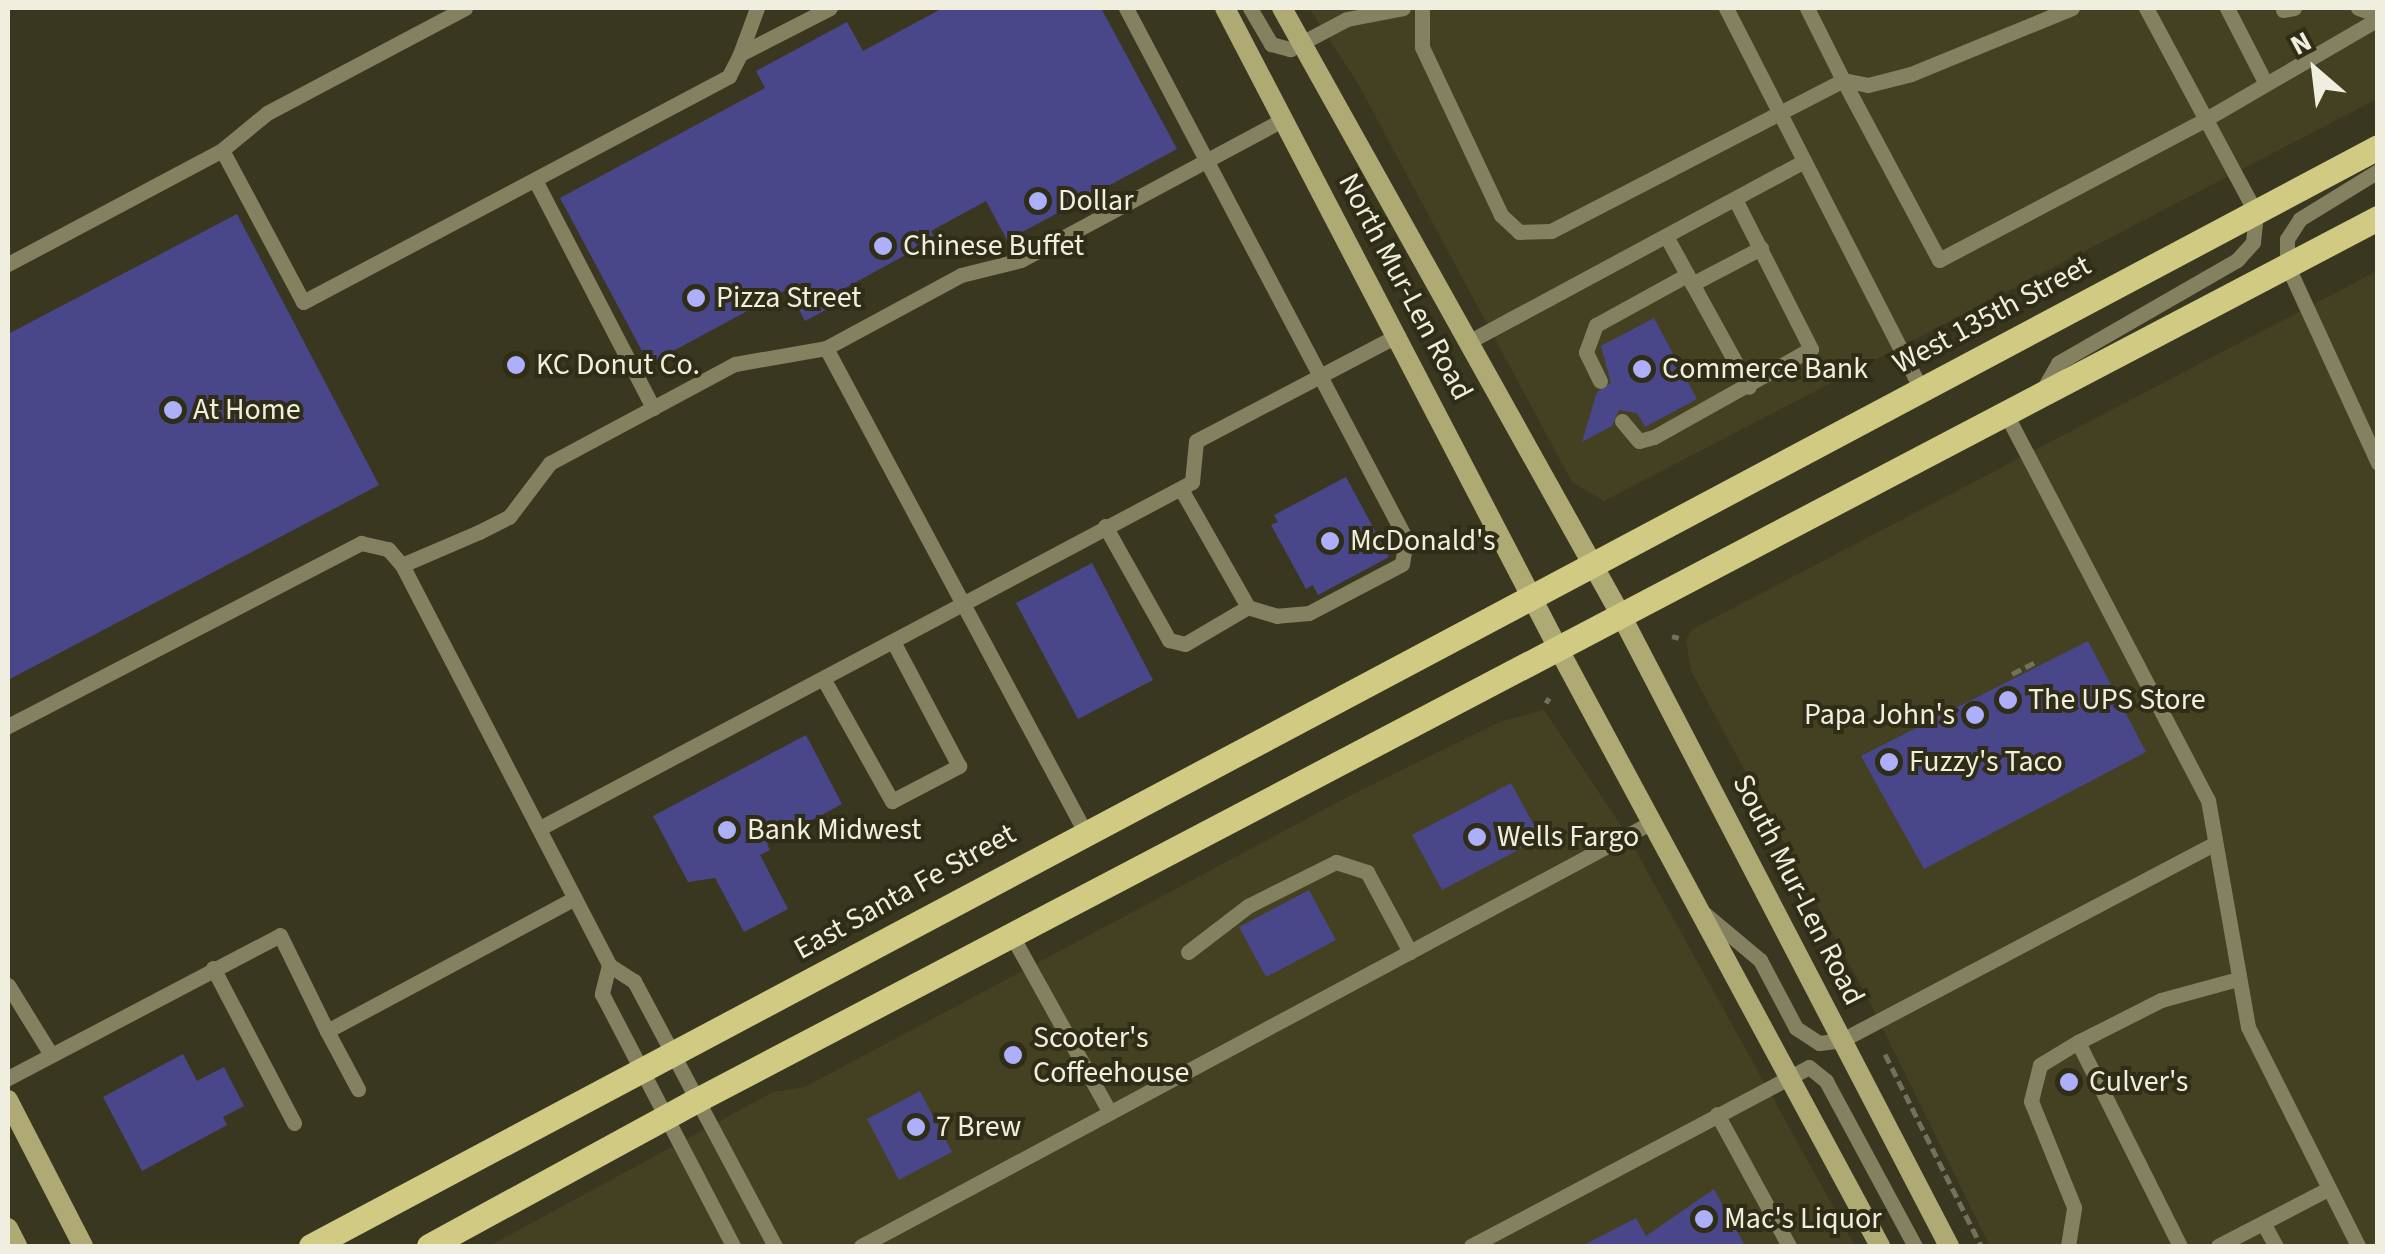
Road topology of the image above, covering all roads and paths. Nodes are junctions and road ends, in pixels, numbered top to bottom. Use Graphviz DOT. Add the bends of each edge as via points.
graph roads {
  1 [pos="465,8"];
  2 [pos="757,8"];
  3 [pos="830,8"];
  4 [pos="1126,8"];
  5 [pos="1225,8"];
  6 [pos="1250,8"];
  7 [pos="1282,8"];
  8 [pos="1403,8"];
  9 [pos="1422,8"];
  10 [pos="1726,8"];
  11 [pos="1806,8"];
  12 [pos="2072,8"];
  13 [pos="2146,8"];
  14 [pos="2227,8"];
  15 [pos="2358,8"];
  16 [pos="2378,17"];
  17 [pos="1303,45"];
  18 [pos="740,54"];
  19 [pos="1842,80"];
  20 [pos="2266,84"];
  21 [pos="1777,110"];
  22 [pos="2206,119"];
  23 [pos="1284,120"];
  24 [pos="2378,147"];
  25 [pos="222,150"];
  26 [pos="1207,160"];
  27 [pos="1801,164"];
  28 [pos="2378,171"];
  29 [pos="535,180"];
  30 [pos="1735,198"];
  31 [pos="2256,212"];
  32 [pos="2378,218"];
  33 [pos="1666,236"];
  34 [pos="1762,248"];
  35 [pos="8,264"];
  36 [pos="2287,266"];
  37 [pos="1690,279"];
  38 [pos="1398,334"];
  39 [pos="1470,341"];
  40 [pos="826,348"];
  41 [pos="1320,373"];
  42 [pos="1600,381"];
  43 [pos="1749,387"];
  44 [pos="1922,389"];
  45 [pos="2039,397"];
  46 [pos="653,408"];
  47 [pos="2006,414"];
  48 [pos="1622,421"];
  49 [pos="2378,463"];
  50 [pos="1181,488"];
  51 [pos="1105,526"];
  52 [pos="1588,564"];
  53 [pos="402,566"];
  54 [pos="1530,595"];
  55 [pos="963,602"];
  56 [pos="1248,607"];
  57 [pos="1622,616"];
  58 [pos="894,643"];
  59 [pos="1559,650"];
  60 [pos="2036,662"];
  61 [pos="2012,674"];
  62 [pos="824,680"];
  63 [pos="8,726"];
  64 [pos="1652,822"];
  65 [pos="540,828"];
  66 [pos="1084,830"];
  67 [pos="2214,843"];
  68 [pos="575,898"];
  69 [pos="1698,908"];
  70 [pos="1012,936"];
  71 [pos="1188,952"];
  72 [pos="1410,952"];
  73 [pos="609,965"];
  74 [pos="213,968"];
  75 [pos="2238,979"];
  76 [pos="8,986"];
  77 [pos="327,1031"];
  78 [pos="1842,1040"];
  79 [pos="2078,1042"];
  80 [pos="50,1053"];
  81 [pos="1884,1054"];
  82 [pos="677,1056"];
  83 [pos="641,1075"];
  84 [pos="1788,1075"];
  85 [pos="8,1078"];
  86 [pos="358,1089"];
  87 [pos="8,1100"];
  88 [pos="696,1100"];
  89 [pos="1110,1113"];
  90 [pos="1717,1114"];
  91 [pos="663,1118"];
  92 [pos="294,1123"];
  93 [pos="2328,1188"];
  94 [pos="2263,1222"];
  95 [pos="8,1228"];
  96 [pos="17,1246"];
  97 [pos="84,1246"];
  98 [pos="311,1246"];
  99 [pos="429,1246"];
  100 [pos="733,1246"];
  101 [pos="775,1246"];
  102 [pos="862,1246"];
  103 [pos="1471,1246"];
  104 [pos="1789,1246"];
  105 [pos="1880,1246"];
  106 [pos="1915,1246"];
  107 [pos="1950,1246"];
  108 [pos="1980,1246"];
  109 [pos="2068,1246"];
  110 [pos="2180,1246"];
  111 [pos="2218,1246"];
  112 [pos="2276,1246"];
  113 [pos="2358,1246"];
  1 -- 25 [label="lane" via="267,113"];
  2 -- 18 [label="lane"];
  3 -- 18 [label="lane"];
  4 -- 26 [label="lane"];
  5 -- 23 [label="main road, North Mur-Len Road"];
  6 -- 17 [label="lane" via="1275,47"];
  7 -- 17 [label="main road, North Mur-Len Road"];
  8 -- 17 [label="lane" via="1347,19"];
  9 -- 21 [label="lane" via="1422,46 1501,215 1519,232 1551,230"];
  10 -- 21 [label="lane"];
  11 -- 19 [label="lane"];
  12 -- 19 [label="lane" via="1911,74 1868,85"];
  13 -- 22 [label="lane"];
  14 -- 20 [label="lane"];
  15 -- 16 [label="lane"];
  16 -- 20 [label="lane"];
  17 -- 39 [label="main road, North Mur-Len Road"];
  18 -- 29 [label="lane" via="729,76"];
  19 -- 21 [label="lane"];
  19 -- 22 [label="lane" via="1940,260"];
  20 -- 22 [label="lane"];
  21 -- 27 [label="lane"];
  22 -- 31 [label="lane"];
  23 -- 26 [label="lane"];
  23 -- 38 [label="main road, North Mur-Len Road"];
  24 -- 31 [label="main road, West 135th Street"];
  25 -- 29 [label="lane" via="303,302"];
  25 -- 35 [label="lane"];
  26 -- 40 [label="lane" via="1022,260 961,275"];
  26 -- 41 [label="lane"];
  27 -- 30 [label="lane"];
  27 -- 44 [label="lane"];
  28 -- 36 [label="lane" via="2300,219 2287,238"];
  29 -- 46 [label="lane"];
  30 -- 33 [label="lane"];
  30 -- 34 [label="lane"];
  31 -- 44 [label="main road, West 135th Street"];
  31 -- 45 [label="lane" via="2253,242 2237,260 2058,364"];
  32 -- 36 [label="main road"];
  33 -- 37 [label="lane"];
  33 -- 39 [label="lane"];
  34 -- 37 [label="lane"];
  34 -- 43 [label="lane" via="1811,348"];
  36 -- 45 [label="main road"];
  36 -- 49 [label="lane"];
  37 -- 42 [label="lane" via="1596,325 1586,352"];
  37 -- 43 [label="lane"];
  38 -- 41 [label="lane"];
  38 -- 54 [label="main road, North Mur-Len Road"];
  39 -- 52 [label="main road, North Mur-Len Road"];
  40 -- 46 [label="lane" via="735,364"];
  40 -- 55 [label="lane"];
  41 -- 50 [label="lane" via="1196,440 1192,482"];
  41 -- 56 [label="lane" via="1406,539 1402,564 1309,612 1277,616"];
  43 -- 48 [label="lane" via="1654,437 1640,440"];
  44 -- 52 [label="main road, West 135th Street"];
  45 -- 47 [label="main road"];
  46 -- 53 [label="lane" via="550,463 509,517"];
  47 -- 57 [label="main road"];
  47 -- 67 [label="lane" via="2208,800"];
  50 -- 51 [label="lane"];
  50 -- 56 [label="lane"];
  51 -- 55 [label="lane"];
  51 -- 56 [label="lane" via="1170,640 1185,644"];
  52 -- 54 [label="main road, West 135th Street"];
  52 -- 57 [label="main road, South Mur-Len Road"];
  53 -- 63 [label="lane" via="388,549 361,543"];
  53 -- 65 [label="lane"];
  54 -- 59 [label="main road"];
  54 -- 66 [label="main road, East Santa Fe Street"];
  55 -- 58 [label="lane"];
  55 -- 66 [label="lane"];
  57 -- 59 [label="main road"];
  57 -- 78 [label="main road, South Mur-Len Road"];
  58 -- 62 [label="lane"];
  58 -- 62 [label="lane" via="959,766 892,800"];
  59 -- 64 [label="main road"];
  59 -- 70 [label="main road"];
  60 -- 61 [label="path"];
  62 -- 65 [label="lane"];
  64 -- 69 [label="main road"];
  64 -- 72 [label="lane"];
  65 -- 68 [label="lane"];
  66 -- 82 [label="main road, East Santa Fe Street"];
  67 -- 75 [label="lane"];
  67 -- 78 [label="lane"];
  68 -- 73 [label="lane"];
  68 -- 77 [label="lane"];
  69 -- 78 [label="lane" via="1760,960 1796,1028 1819,1043"];
  69 -- 84 [label="main road"];
  70 -- 88 [label="main road"];
  70 -- 89 [label="lane"];
  71 -- 72 [label="lane" via="1248,906 1336,862 1367,872"];
  72 -- 89 [label="lane"];
  73 -- 82 [label="lane" via="634,980"];
  73 -- 83 [label="lane" via="602,994"];
  74 -- 77 [label="lane" via="280,935"];
  74 -- 80 [label="lane"];
  74 -- 92 [label="lane"];
  75 -- 79 [label="lane" via="2161,1000"];
  75 -- 93 [label="lane" via="2260,1056"];
  76 -- 80 [label="lane"];
  77 -- 86 [label="lane"];
  78 -- 107 [label="main road, South Mur-Len Road"];
  79 -- 109 [label="lane" via="2040,1065 2031,1101 2074,1207"];
  79 -- 110 [label="lane"];
  80 -- 85 [label="lane"];
  81 -- 108 [label="path"];
  82 -- 83 [label="main road, East Santa Fe Street"];
  82 -- 88 [label="lane"];
  83 -- 91 [label="lane"];
  83 -- 98 [label="main road, East Santa Fe Street"];
  84 -- 90 [label="lane"];
  84 -- 105 [label="main road"];
  84 -- 106 [label="lane" via="1809,1067 1826,1081"];
  87 -- 97 [label="main road"];
  88 -- 91 [label="main road"];
  88 -- 101 [label="lane"];
  89 -- 102 [label="lane"];
  90 -- 103 [label="lane"];
  90 -- 104 [label="lane"];
  91 -- 99 [label="main road"];
  91 -- 100 [label="lane"];
  93 -- 94 [label="lane"];
  93 -- 113 [label="lane"];
  94 -- 111 [label="lane"];
  94 -- 112 [label="lane"];
  95 -- 96 [label="main road"];
}
